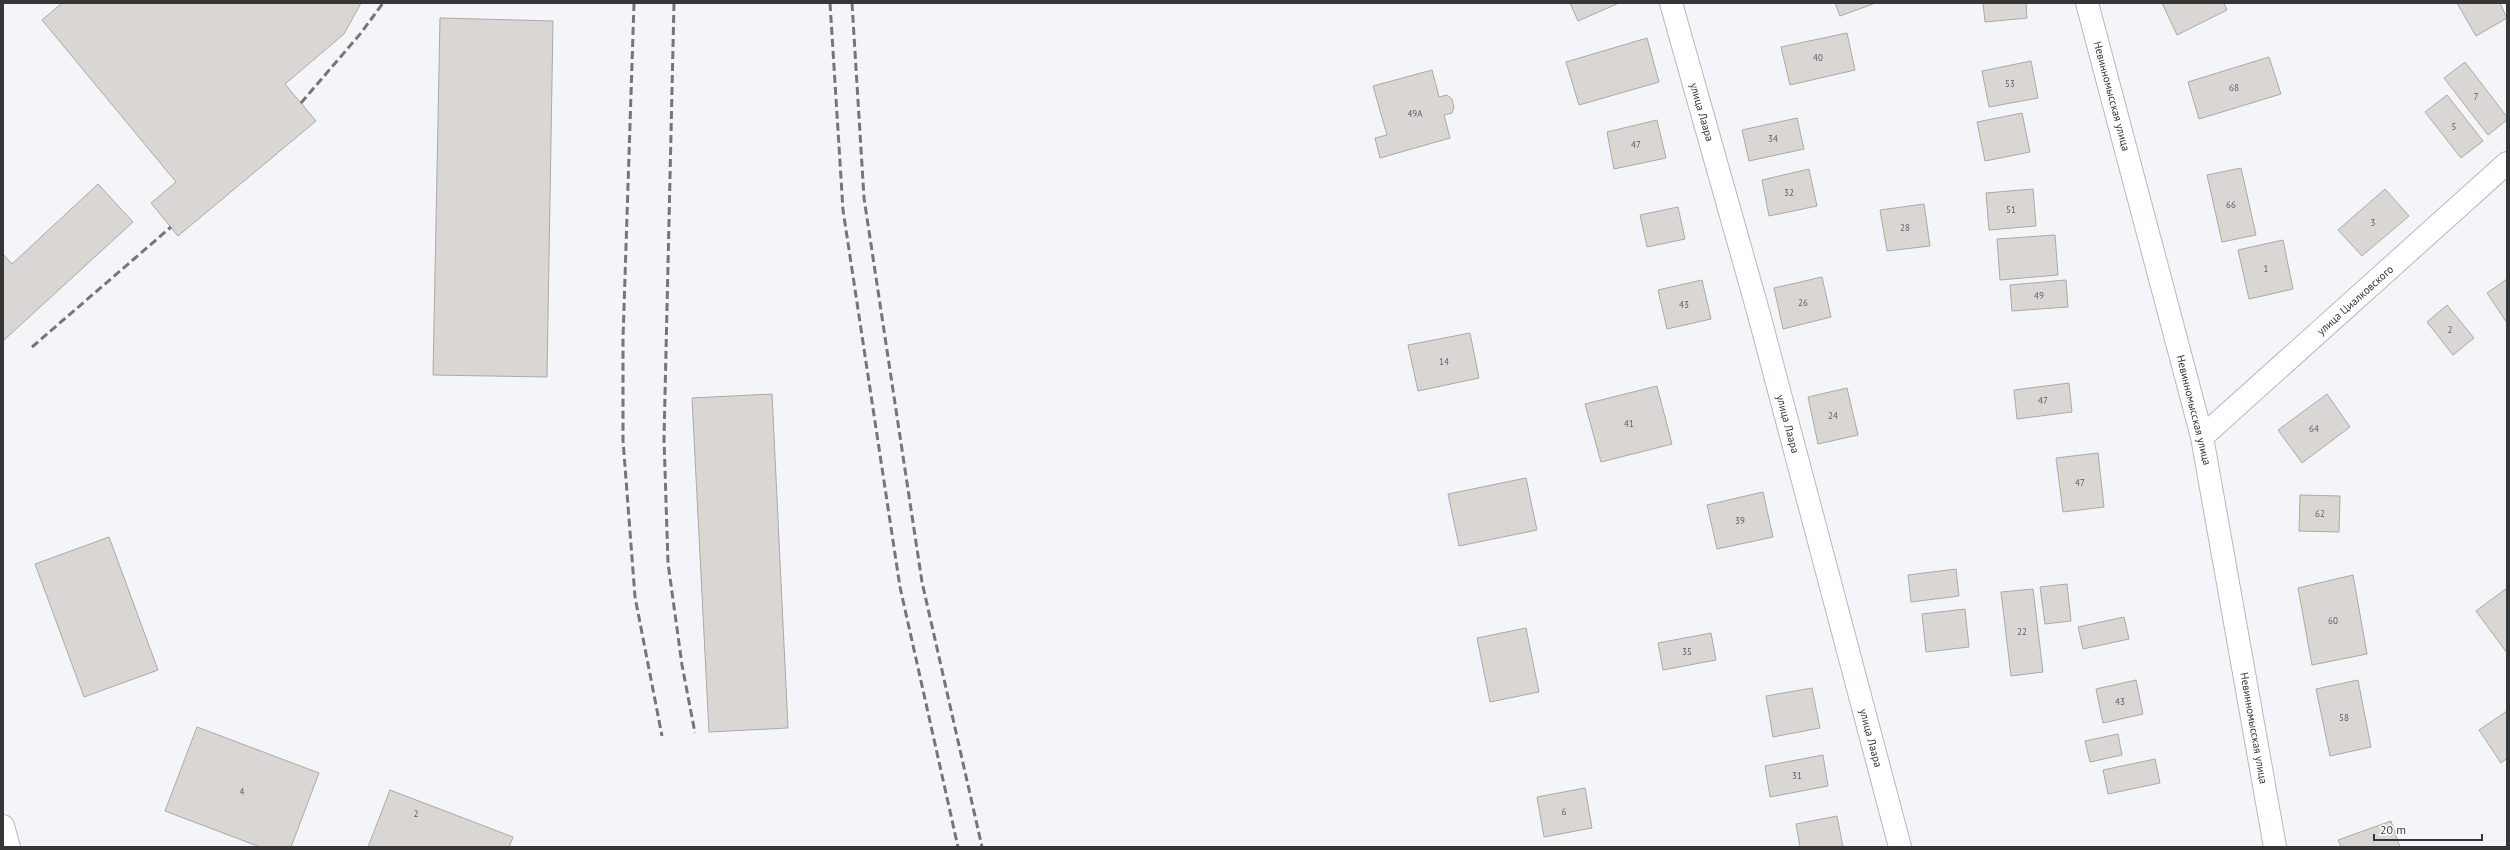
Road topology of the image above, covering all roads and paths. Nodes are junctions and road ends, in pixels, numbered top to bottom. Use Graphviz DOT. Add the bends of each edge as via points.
graph roads {
  1 [pos="1671,3"];
  2 [pos="2087,3"];
  3 [pos="2507,164"];
  4 [pos="2202,437"];
  5 [pos="3,826"];
  6 [pos="9,847"];
  7 [pos="1900,847"];
  8 [pos="2275,847"];
  1 -- 7 [label="street, улица Лаара" via="1760,319"];
  2 -- 4 [label="street, Невинномысская улица"];
  3 -- 4 [label="street, улица Циалковского"];
  4 -- 8 [label="street, Невинномысская улица"];
  5 -- 6 [label="street"];
}
